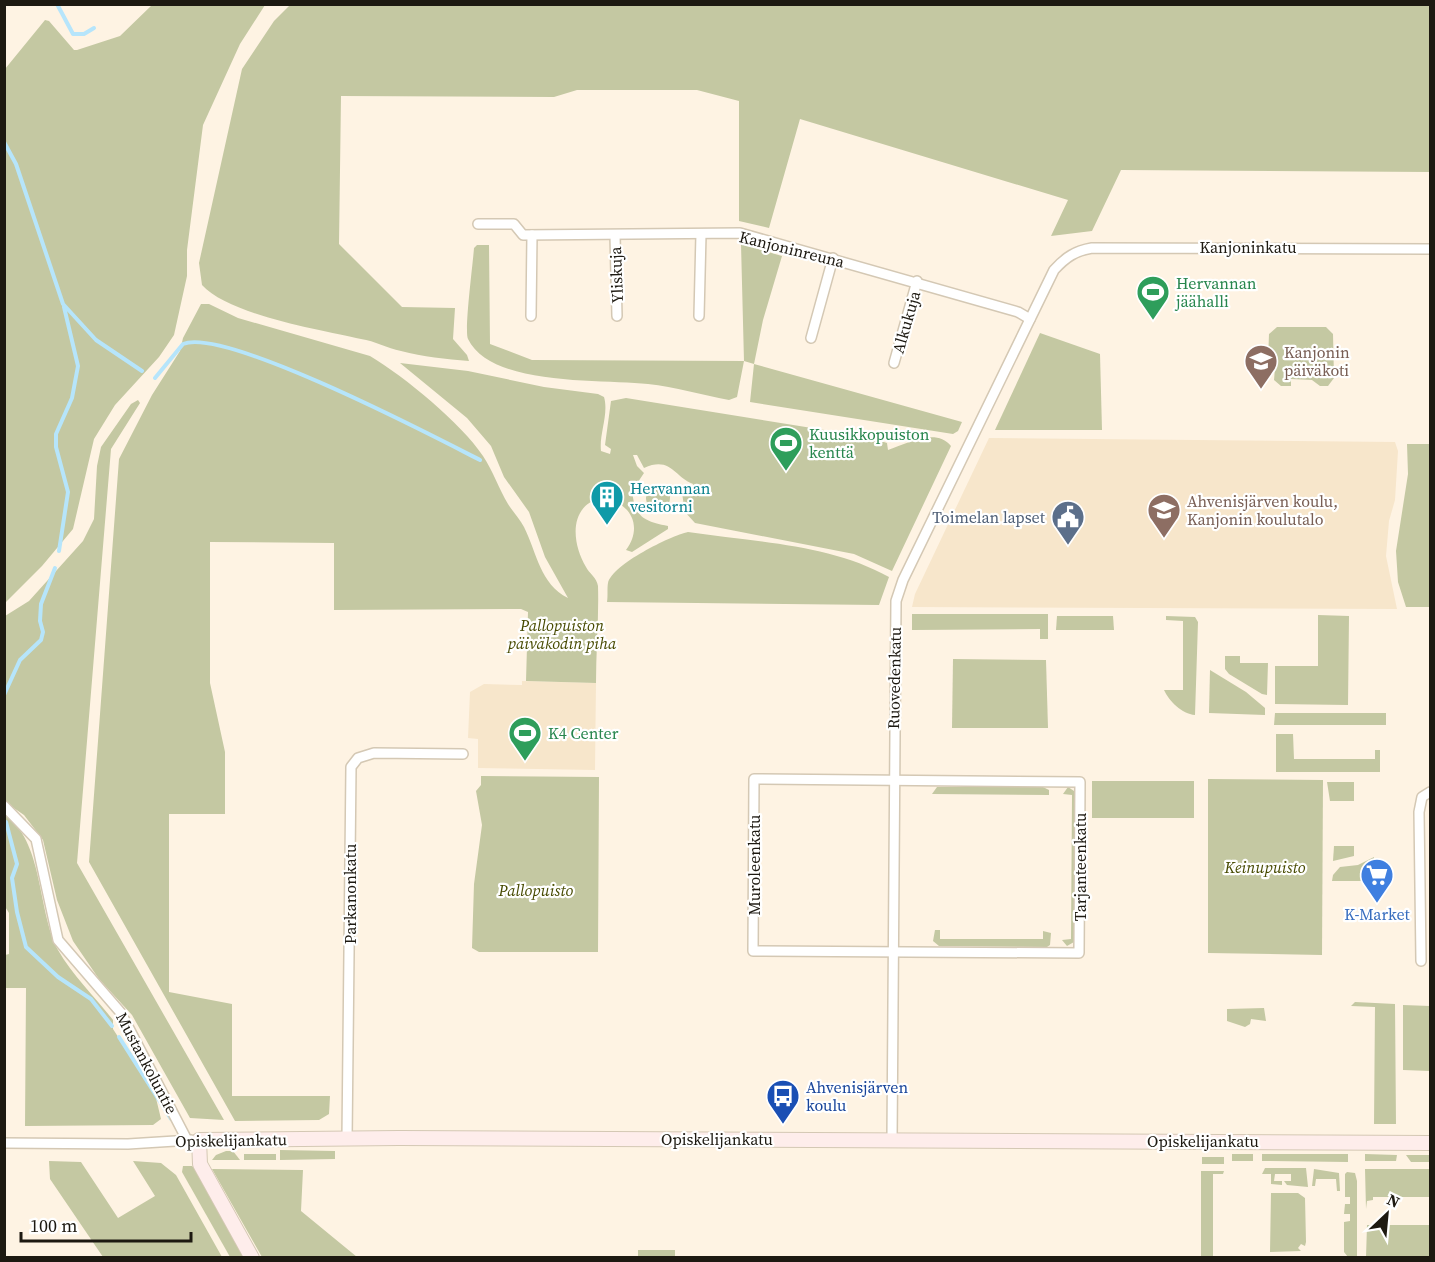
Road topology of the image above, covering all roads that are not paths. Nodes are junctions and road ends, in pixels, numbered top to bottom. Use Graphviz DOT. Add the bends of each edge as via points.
graph roads {
  1 [pos="478,224"];
  2 [pos="701,234"];
  3 [pos="532,235"];
  4 [pos="615,235"];
  5 [pos="1431,249"];
  6 [pos="1067,257"];
  7 [pos="833,258"];
  8 [pos="917,281"];
  9 [pos="531,316"];
  10 [pos="617,316"];
  11 [pos="699,316"];
  12 [pos="1030,319"];
  13 [pos="811,338"];
  14 [pos="894,363"];
  15 [pos="463,754"];
  16 [pos="894,780"];
  17 [pos="1431,792"];
  18 [pos="4,806"];
  19 [pos="893,952"];
  20 [pos="1421,961"];
  21 [pos="347,1139"];
  22 [pos="193,1140"];
  23 [pos="891,1141"];
  24 [pos="4,1143"];
  25 [pos="1431,1143"];
  26 [pos="252,1257"];
  1 -- 3 [label="street, Kanjoninreuna" via="514,224 523,235"];
  2 -- 4 [label="street, Kanjoninreuna"];
  2 -- 7 [label="street, Kanjoninreuna" via="749,235"];
  2 -- 11 [label="street"];
  3 -- 4 [label="street, Kanjoninreuna"];
  3 -- 9 [label="street"];
  4 -- 10 [label="street, Yliskuja"];
  5 -- 6 [label="street, Kanjoninkatu" via="1092,248"];
  6 -- 12 [label="street, Ruovedenkatu" via="1054,270"];
  7 -- 8 [label="street, Kanjoninreuna"];
  7 -- 13 [label="street"];
  8 -- 12 [label="street, Kanjoninreuna"];
  8 -- 14 [label="street, Alkukuja"];
  12 -- 16 [label="street, Ruovedenkatu" via="896,601"];
  15 -- 21 [label="street, Parkanonkatu" via="374,753 358,758 351,767"];
  16 -- 19 [label="street, Ruovedenkatu"];
  16 -- 19 [label="street, Muroleenkatu" via="754,779 753,942 753,951"];
  16 -- 19 [label="street, Tarjanteenkatu" via="1080,782 1079,953"];
  17 -- 20 [label="street" via="1422,797 1419,812"];
  18 -- 22 [label="street, Mustankoluntie" via="36,839 58,940 121,1013"];
  19 -- 23 [label="street, Ruovedenkatu"];
  21 -- 22 [label="main road, Opiskelijankatu"];
  21 -- 23 [label="main road, Opiskelijankatu"];
  22 -- 24 [label="street, Opiskelijankatu"];
  22 -- 26 [label="main road" via="200,1164"];
  23 -- 25 [label="main road, Opiskelijankatu"];
}
